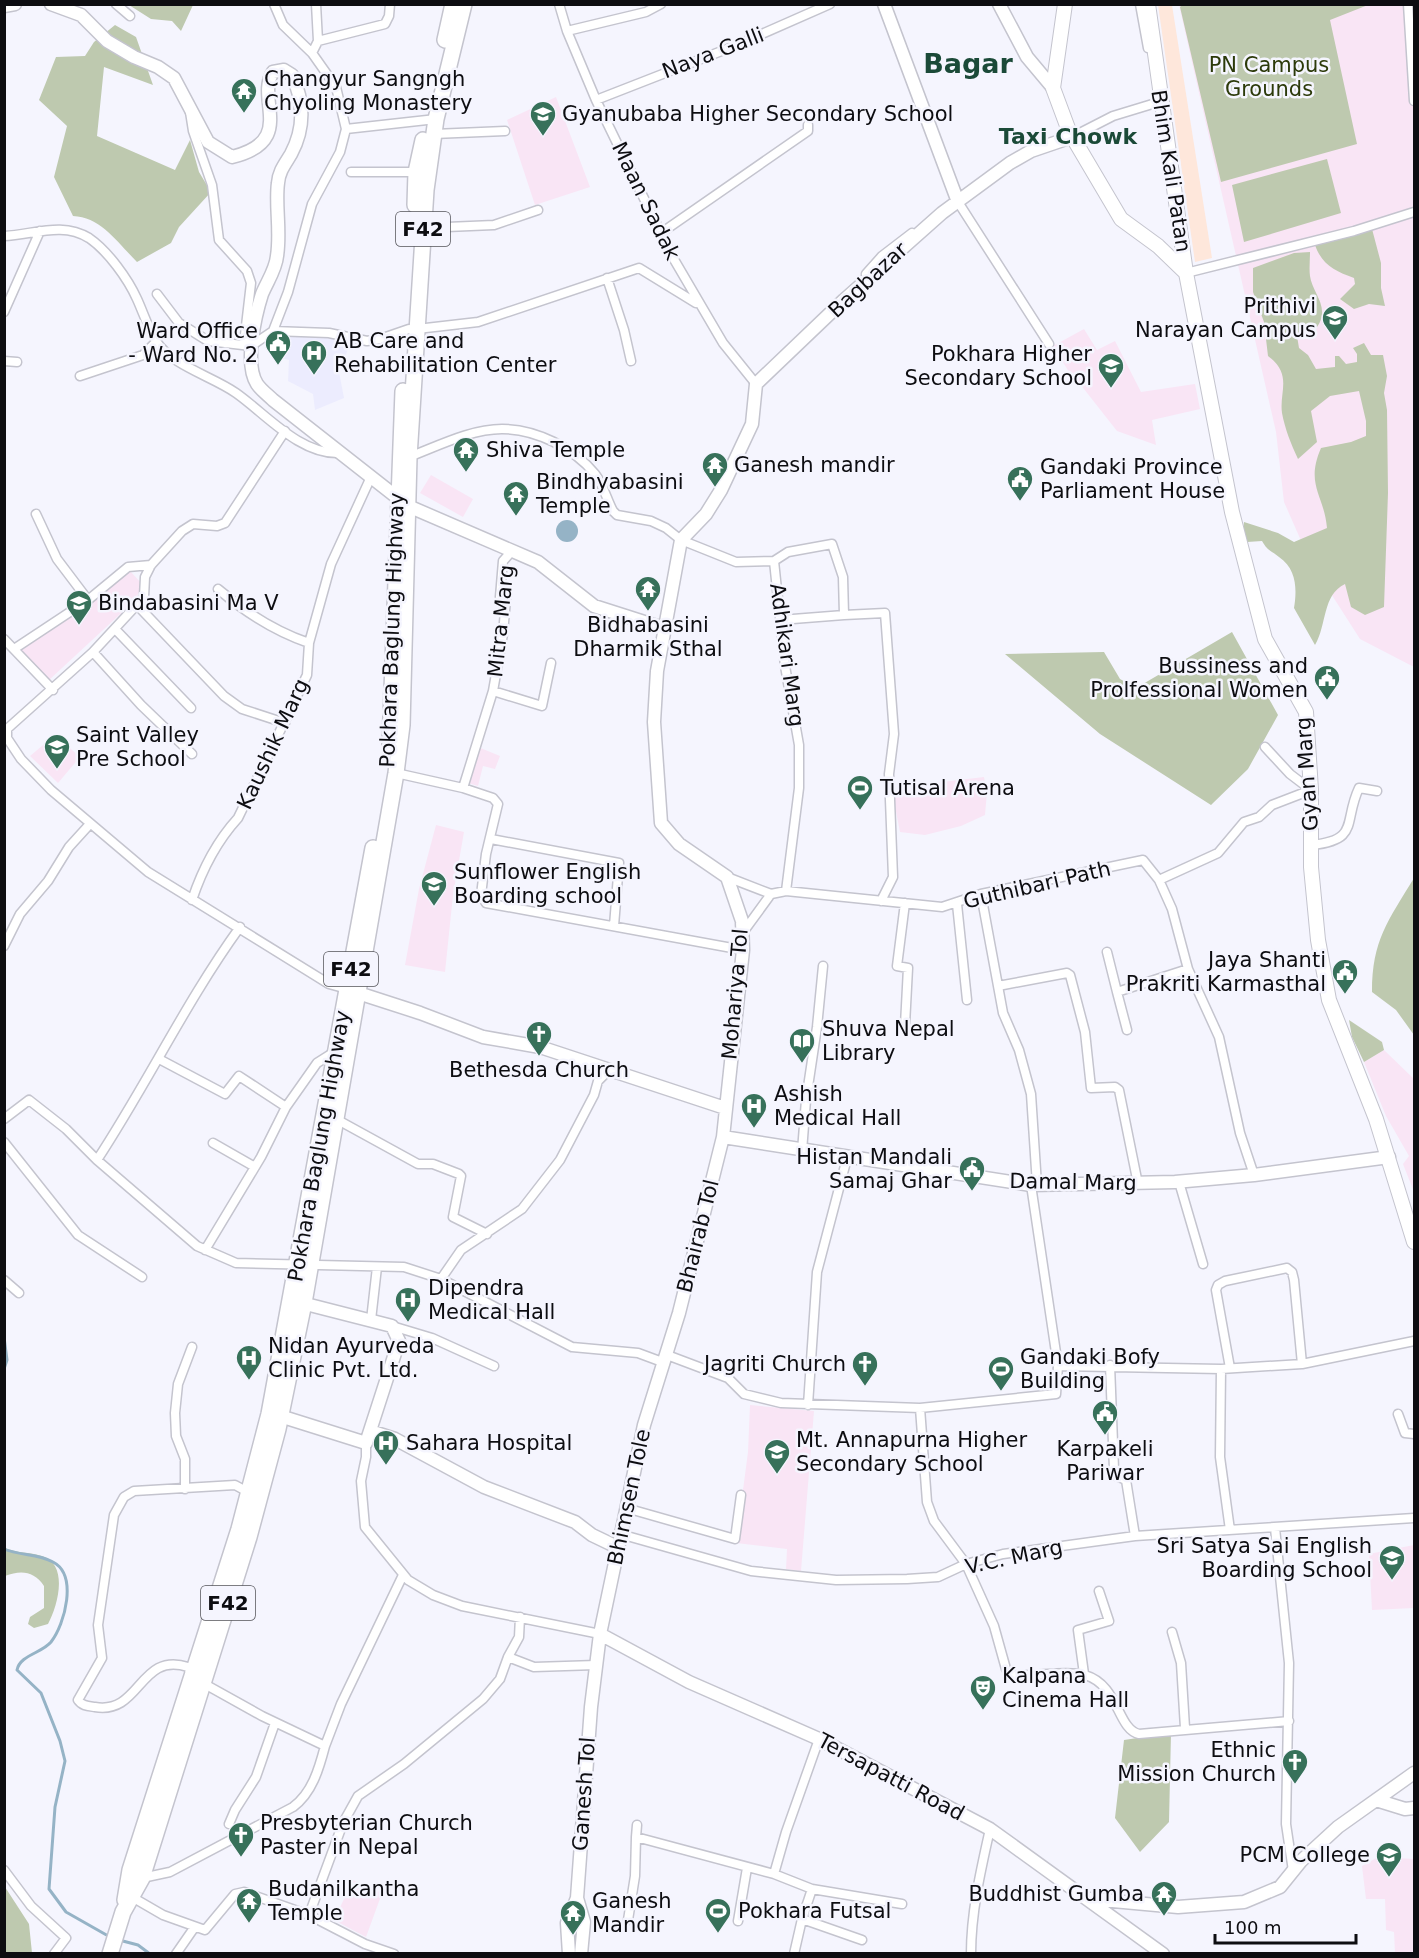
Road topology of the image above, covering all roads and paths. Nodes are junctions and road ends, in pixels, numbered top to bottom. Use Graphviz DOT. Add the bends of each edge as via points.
graph roads {
  1 [pos="15,4"];
  2 [pos="51,4"];
  3 [pos="116,4"];
  4 [pos="274,4"];
  5 [pos="316,4"];
  6 [pos="390,4"];
  7 [pos="453,4"];
  8 [pos="464,4"];
  9 [pos="559,4"];
  10 [pos="661,4"];
  11 [pos="830,4"];
  12 [pos="884,4"];
  13 [pos="999,4"];
  14 [pos="1065,4"];
  15 [pos="1140,4"];
  16 [pos="1148,4"];
  17 [pos="1408,4"];
  18 [pos="4,6"];
  19 [pos="130,16"];
  20 [pos="567,31"];
  21 [pos="318,41"];
  22 [pos="312,53"];
  23 [pos="1053,88"];
  24 [pos="596,100"];
  25 [pos="1414,101"];
  26 [pos="1157,102"];
  27 [pos="190,105"];
  28 [pos="432,124"];
  29 [pos="808,125"];
  30 [pos="345,129"];
  31 [pos="505,131"];
  32 [pos="1071,134"];
  33 [pos="351,172"];
  34 [pos="416,172"];
  35 [pos="957,199"];
  36 [pos="538,210"];
  37 [pos="1414,212"];
  38 [pos="423,228"];
  39 [pos="40,231"];
  40 [pos="661,233"];
  41 [pos="4,236"];
  42 [pos="1186,273"];
  43 [pos="607,278"];
  44 [pos="157,294"];
  45 [pos="699,306"];
  46 [pos="4,312"];
  47 [pos="413,329"];
  48 [pos="273,332"];
  49 [pos="156,342"];
  50 [pos="248,344"];
  51 [pos="1049,344"];
  52 [pos="4,361"];
  53 [pos="17,362"];
  54 [pos="631,362"];
  55 [pos="80,376"];
  56 [pos="754,383"];
  57 [pos="285,431"];
  58 [pos="340,453"];
  59 [pos="409,457"];
  60 [pos="370,478"];
  61 [pos="402,502"];
  62 [pos="36,514"];
  63 [pos="691,524"];
  64 [pos="681,540"];
  65 [pos="511,552"];
  66 [pos="774,561"];
  67 [pos="151,564"];
  68 [pos="219,590"];
  69 [pos="88,600"];
  70 [pos="136,605"];
  71 [pos="844,615"];
  72 [pos="780,620"];
  73 [pos="115,628"];
  74 [pos="666,628"];
  75 [pos="4,639"];
  76 [pos="309,643"];
  77 [pos="14,649"];
  78 [pos="93,652"];
  79 [pos="551,663"];
  80 [pos="53,690"];
  81 [pos="493,691"];
  82 [pos="191,708"];
  83 [pos="285,723"];
  84 [pos="1265,747"];
  85 [pos="192,754"];
  86 [pos="396,773"];
  87 [pos="463,788"];
  88 [pos="1311,790"];
  89 [pos="1377,791"];
  90 [pos="89,825"];
  91 [pos="491,839"];
  92 [pos="1312,844"];
  93 [pos="727,877"];
  94 [pos="1159,880"];
  95 [pos="786,891"];
  96 [pos="771,894"];
  97 [pos="981,894"];
  98 [pos="192,900"];
  99 [pos="881,901"];
  100 [pos="905,903"];
  101 [pos="957,904"];
  102 [pos="614,926"];
  103 [pos="240,927"];
  104 [pos="744,931"];
  105 [pos="4,946"];
  106 [pos="743,950"];
  107 [pos="1107,952"];
  108 [pos="823,966"];
  109 [pos="1188,969"];
  110 [pos="998,986"];
  111 [pos="353,991"];
  112 [pos="1117,992"];
  113 [pos="968,1000"];
  114 [pos="905,1025"];
  115 [pos="1127,1030"];
  116 [pos="336,1051"];
  117 [pos="159,1059"];
  118 [pos="608,1071"];
  119 [pos="286,1107"];
  120 [pos="725,1108"];
  121 [pos="4,1119"];
  122 [pos="336,1119"];
  123 [pos="723,1137"];
  124 [pos="4,1142"];
  125 [pos="213,1143"];
  126 [pos="802,1151"];
  127 [pos="1389,1157"];
  128 [pos="847,1158"];
  129 [pos="97,1160"];
  130 [pos="255,1167"];
  131 [pos="1254,1175"];
  132 [pos="1179,1182"];
  133 [pos="1138,1184"];
  134 [pos="1034,1185"];
  135 [pos="488,1234"];
  136 [pos="1414,1242"];
  137 [pos="205,1250"];
  138 [pos="304,1264"];
  139 [pos="1203,1264"];
  140 [pos="377,1267"];
  141 [pos="142,1277"];
  142 [pos="441,1279"];
  143 [pos="4,1280"];
  144 [pos="19,1293"];
  145 [pos="297,1302"];
  146 [pos="371,1320"];
  147 [pos="392,1326"];
  148 [pos="1414,1341"];
  149 [pos="192,1347"];
  150 [pos="666,1359"];
  151 [pos="1302,1364"];
  152 [pos="1110,1365"];
  153 [pos="494,1366"];
  154 [pos="1058,1366"];
  155 [pos="1225,1369"];
  156 [pos="808,1405"];
  157 [pos="920,1408"];
  158 [pos="1398,1414"];
  159 [pos="280,1416"];
  160 [pos="1414,1434"];
  161 [pos="368,1437"];
  162 [pos="185,1489"];
  163 [pos="249,1492"];
  164 [pos="741,1496"];
  165 [pos="626,1508"];
  166 [pos="1414,1518"];
  167 [pos="1275,1528"];
  168 [pos="1230,1530"];
  169 [pos="1135,1536"];
  170 [pos="619,1541"];
  171 [pos="966,1564"];
  172 [pos="403,1575"];
  173 [pos="1098,1591"];
  174 [pos="520,1617"];
  175 [pos="1172,1632"];
  176 [pos="600,1634"];
  177 [pos="508,1657"];
  178 [pos="596,1665"];
  179 [pos="1084,1674"];
  180 [pos="198,1680"];
  181 [pos="1289,1721"];
  182 [pos="275,1723"];
  183 [pos="1185,1728"];
  184 [pos="819,1739"];
  185 [pos="325,1746"];
  186 [pos="1414,1773"];
  187 [pos="1376,1800"];
  188 [pos="1414,1808"];
  189 [pos="229,1824"];
  190 [pos="637,1825"];
  191 [pos="990,1829"];
  192 [pos="636,1837"];
  193 [pos="747,1868"];
  194 [pos="4,1870"];
  195 [pos="1293,1871"];
  196 [pos="774,1874"];
  197 [pos="142,1878"];
  198 [pos="812,1889"];
  199 [pos="132,1897"];
  200 [pos="576,1898"];
  201 [pos="1090,1899"];
  202 [pos="902,1904"];
  203 [pos="123,1912"];
  204 [pos="309,1915"];
  205 [pos="802,1919"];
  206 [pos="628,1920"];
  207 [pos="738,1921"];
  208 [pos="194,1928"];
  209 [pos="862,1940"];
  210 [pos="54,1953"];
  211 [pos="110,1953"];
  212 [pos="176,1953"];
  213 [pos="394,1953"];
  214 [pos="569,1953"];
  215 [pos="581,1953"];
  216 [pos="794,1953"];
  217 [pos="971,1953"];
  218 [pos="1163,1953"];
  1 -- 18 [label="main road"];
  2 -- 27 [label="main road" via="81,15 108,41 166,72"];
  3 -- 19 [label="street"];
  4 -- 22 [label="street" via="283,25"];
  5 -- 21 [label="street"];
  6 -- 21 [label="street" via="385,24"];
  7 -- 28 [label="highway, Pokhara Baglung Highway / F42"];
  8 -- 28 [label="highway, Pokhara Baglung Highway / F42"];
  9 -- 20 [label="street, Maan Sadak"];
  10 -- 20 [label="street" via="646,12"];
  11 -- 24 [label="street, Naya Galli"];
  12 -- 35 [label="main road"];
  13 -- 23 [label="main road" via="1027,57"];
  14 -- 23 [label="main road, Bhim Kali Patan"];
  15 -- 26 [label="street"];
  16 -- 26 [label="main road, Bhim Kali Patan"];
  17 -- 25 [label="street"];
  20 -- 24 [label="street, Maan Sadak"];
  21 -- 22 [label="street"];
  22 -- 30 [label="street" via="336,87"];
  23 -- 32 [label="main road, Bhim Kali Patan"];
  24 -- 40 [label="street, Maan Sadak"];
  26 -- 32 [label="street"];
  26 -- 42 [label="main road, Bhim Kali Patan"];
  27 -- 50 [label="street" via="193,131 213,193 219,240 247,271 251,283"];
  27 -- 50 [label="main road" via="208,142 232,157 247,153 264,138 272,124 268,79 273,72 284,70 298,87 298,139 281,169 278,184 277,258"];
  28 -- 30 [label="street"];
  28 -- 31 [label="street"];
  28 -- 34 [label="highway, Pokhara Baglung Highway / F42"];
  28 -- 38 [label="highway, Pokhara Baglung Highway / F42"];
  29 -- 40 [label="street" via="808,131 759,167"];
  30 -- 48 [label="street" via="340,152 312,204"];
  32 -- 35 [label="main road, Bagbazar" via="1031,151"];
  32 -- 42 [label="main road, Bhim Kali Patan" via="1121,219"];
  33 -- 34 [label="street"];
  34 -- 47 [label="highway, Pokhara Baglung Highway / F42"];
  35 -- 51 [label="street"];
  35 -- 56 [label="main road, Bagbazar"];
  36 -- 38 [label="street" via="494,225"];
  37 -- 42 [label="street"];
  38 -- 47 [label="highway, Pokhara Baglung Highway / F42"];
  39 -- 41 [label="street"];
  39 -- 46 [label="street"];
  39 -- 49 [label="street" via="60,228 89,238 112,261 136,295"];
  40 -- 45 [label="street, Maan Sadak"];
  42 -- 88 [label="main road, Gyan Marg" via="1232,512 1265,639 1306,712"];
  43 -- 45 [label="street" via="639,268"];
  43 -- 47 [label="street" via="478,322"];
  43 -- 54 [label="street"];
  44 -- 50 [label="street" via="179,323 208,341"];
  45 -- 56 [label="street, Maan Sadak"];
  47 -- 48 [label="street" via="367,340 329,333"];
  47 -- 59 [label="highway, Pokhara Baglung Highway / F42"];
  47 -- 61 [label="highway, Pokhara Baglung Highway / F42" via="401,414"];
  48 -- 50 [label="street"];
  49 -- 55 [label="street" via="143,355"];
  49 -- 57 [label="street" via="176,359 234,392"];
  50 -- 58 [label="main road" via="256,383"];
  52 -- 53 [label="street"];
  56 -- 63 [label="street" via="748,424 721,487 700,518"];
  56 -- 64 [label="main road" via="752,424 721,490 706,514"];
  57 -- 58 [label="street" via="322,452"];
  57 -- 67 [label="street" via="225,523 193,524"];
  58 -- 60 [label="main road"];
  59 -- 61 [label="highway, Pokhara Baglung Highway / F42"];
  59 -- 64 [label="street" via="501,429 543,436 569,451 595,474 613,512 651,521"];
  60 -- 61 [label="main road"];
  60 -- 76 [label="street, Kaushik Marg" via="331,564"];
  61 -- 65 [label="main road"];
  61 -- 86 [label="highway, Pokhara Baglung Highway / F42" via="403,715"];
  61 -- 111 [label="highway, Pokhara Baglung Highway / F42" via="392,726"];
  62 -- 69 [label="street" via="57,559"];
  64 -- 66 [label="street" via="736,562"];
  64 -- 74 [label="main road"];
  65 -- 74 [label="main road" via="538,562 594,606"];
  65 -- 81 [label="street, Mitra Marg" via="503,561 500,597 506,599"];
  66 -- 71 [label="street, Adhikari Marg" via="788,552 832,544 843,577"];
  66 -- 72 [label="street, Adhikari Marg"];
  67 -- 69 [label="street" via="128,567"];
  67 -- 70 [label="street" via="144,597"];
  68 -- 76 [label="street" via="279,633"];
  69 -- 77 [label="street"];
  70 -- 73 [label="street"];
  70 -- 83 [label="street" via="224,696 242,709"];
  71 -- 72 [label="street"];
  71 -- 99 [label="street" via="885,613 894,734 889,774 892,877"];
  72 -- 95 [label="street, Adhikari Marg" via="800,745 799,788"];
  73 -- 78 [label="street"];
  73 -- 82 [label="street"];
  74 -- 93 [label="main road" via="657,671 654,722 661,823 679,844"];
  75 -- 77 [label="street"];
  76 -- 83 [label="street, Kaushik Marg" via="307,675"];
  77 -- 80 [label="street"];
  78 -- 80 [label="street"];
  78 -- 85 [label="street"];
  79 -- 81 [label="street" via="542,706"];
  80 -- 90 [label="street" via="7,729 7,738 21,759"];
  81 -- 87 [label="street"];
  83 -- 98 [label="street, Kaushik Marg" via="238,818 222,836 200,877"];
  84 -- 88 [label="street"];
  86 -- 87 [label="street"];
  86 -- 111 [label="highway, Pokhara Baglung Highway / F42"];
  87 -- 91 [label="street" via="497,801"];
  88 -- 92 [label="main road, Gyan Marg"];
  88 -- 94 [label="street" via="1272,805 1259,817 1244,822 1218,853"];
  89 -- 92 [label="street" via="1359,788 1347,830 1340,839"];
  90 -- 98 [label="street" via="148,872"];
  90 -- 105 [label="street" via="20,915"];
  91 -- 102 [label="street" via="619,863"];
  91 -- 102 [label="street" via="481,896 486,903"];
  92 -- 127 [label="main road, Gyan Marg" via="1318,940 1329,1000"];
  93 -- 96 [label="street"];
  93 -- 104 [label="main road, Mohariya Tol"];
  94 -- 97 [label="street, Guthibari Path" via="1143,860"];
  94 -- 109 [label="street" via="1172,909"];
  95 -- 96 [label="street, Guthibari Path"];
  95 -- 99 [label="street, Guthibari Path"];
  96 -- 104 [label="street"];
  97 -- 101 [label="street, Guthibari Path"];
  97 -- 110 [label="street"];
  98 -- 103 [label="street"];
  99 -- 100 [label="street, Guthibari Path"];
  100 -- 101 [label="street, Guthibari Path" via="942,907"];
  100 -- 114 [label="street" via="897,966 908,968"];
  101 -- 113 [label="street"];
  102 -- 106 [label="street"];
  103 -- 111 [label="street" via="329,984"];
  103 -- 117 [label="street"];
  104 -- 106 [label="main road, Mohariya Tol"];
  106 -- 120 [label="main road, Mohariya Tol"];
  107 -- 112 [label="street"];
  108 -- 126 [label="street"];
  109 -- 112 [label="street"];
  109 -- 131 [label="street" via="1219,1037 1240,1133"];
  110 -- 133 [label="street" via="1070,975 1084,1032 1091,1088 1119,1090"];
  110 -- 134 [label="street" via="1003,1013 1019,1050 1031,1094"];
  111 -- 116 [label="highway, Pokhara Baglung Highway / F42"];
  111 -- 118 [label="main road" via="483,1037 540,1047"];
  111 -- 122 [label="highway, Pokhara Baglung Highway / F42"];
  112 -- 115 [label="street"];
  116 -- 119 [label="street" via="317,1063"];
  116 -- 138 [label="highway, Pokhara Baglung Highway / F42"];
  117 -- 119 [label="street" via="225,1094 238,1076"];
  117 -- 129 [label="street"];
  118 -- 120 [label="main road"];
  118 -- 135 [label="street" via="598,1082 560,1160 522,1209"];
  119 -- 130 [label="street"];
  120 -- 123 [label="main road, Bhairab Tol"];
  121 -- 129 [label="street" via="29,1100"];
  122 -- 135 [label="street" via="418,1164 433,1164 459,1174 453,1218"];
  122 -- 138 [label="highway, Pokhara Baglung Highway / F42"];
  123 -- 126 [label="main road, Damal Marg"];
  123 -- 150 [label="main road, Bhairab Tol"];
  124 -- 141 [label="street" via="78,1235"];
  125 -- 130 [label="street"];
  126 -- 128 [label="main road, Damal Marg"];
  127 -- 131 [label="main road, Damal Marg"];
  127 -- 136 [label="main road, Gyan Marg"];
  128 -- 134 [label="main road, Damal Marg"];
  128 -- 156 [label="street" via="817,1272"];
  129 -- 137 [label="street"];
  130 -- 137 [label="street"];
  131 -- 132 [label="main road, Damal Marg"];
  132 -- 133 [label="main road, Damal Marg"];
  132 -- 139 [label="street"];
  133 -- 134 [label="main road, Damal Marg"];
  134 -- 154 [label="street"];
  135 -- 142 [label="street" via="461,1250"];
  137 -- 138 [label="street" via="236,1263"];
  138 -- 140 [label="street"];
  138 -- 145 [label="highway, Pokhara Baglung Highway / F42"];
  140 -- 142 [label="street" via="404,1267"];
  140 -- 146 [label="street"];
  142 -- 150 [label="street" via="572,1347"];
  143 -- 144 [label="street"];
  145 -- 146 [label="main road"];
  145 -- 159 [label="highway, Pokhara Baglung Highway / F42"];
  145 -- 163 [label="highway, Pokhara Baglung Highway / F42"];
  146 -- 147 [label="main road"];
  147 -- 153 [label="street" via="432,1338"];
  147 -- 161 [label="main road" via="399,1341"];
  148 -- 151 [label="street"];
  149 -- 162 [label="street" via="178,1384 175,1413 176,1436 185,1459"];
  150 -- 156 [label="street" via="728,1378 744,1394"];
  150 -- 165 [label="main road, Bhimsen Tole" via="644,1425"];
  151 -- 155 [label="street"];
  151 -- 155 [label="street" via="1294,1280 1287,1268 1218,1285"];
  152 -- 154 [label="street"];
  152 -- 155 [label="street"];
  152 -- 169 [label="street" via="1114,1473 1126,1480"];
  154 -- 157 [label="street" via="1058,1390 1050,1396"];
  155 -- 168 [label="street" via="1220,1457"];
  156 -- 157 [label="street"];
  157 -- 171 [label="street" via="927,1502 934,1521"];
  158 -- 160 [label="street" via="1405,1432"];
  159 -- 161 [label="main road"];
  159 -- 180 [label="highway, Pokhara Baglung Highway / F42" via="249,1537"];
  161 -- 170 [label="main road" via="395,1439 484,1487 575,1522 592,1535"];
  161 -- 172 [label="street" via="361,1481 365,1527"];
  162 -- 163 [label="street" via="235,1485"];
  162 -- 180 [label="street" via="134,1491 124,1497 114,1515 98,1625 102,1658 78,1700 83,1705 106,1709 118,1706 166,1663 188,1667"];
  163 -- 180 [label="highway, Pokhara Baglung Highway / F42"];
  164 -- 165 [label="street" via="735,1539"];
  165 -- 170 [label="main road, Bhimsen Tole"];
  166 -- 167 [label="street, V.C. Marg"];
  167 -- 168 [label="street, V.C. Marg"];
  167 -- 181 [label="street" via="1289,1663"];
  168 -- 169 [label="street, V.C. Marg"];
  169 -- 171 [label="street, V.C. Marg" via="1003,1554"];
  170 -- 171 [label="street, V.C. Marg" via="751,1571 836,1580 938,1577"];
  170 -- 176 [label="main road, Bhimsen Tole"];
  171 -- 179 [label="street" via="1011,1675"];
  172 -- 174 [label="street" via="433,1595 462,1606"];
  172 -- 185 [label="street"];
  173 -- 179 [label="street" via="1109,1621 1078,1630"];
  174 -- 176 [label="street"];
  174 -- 177 [label="street" via="519,1637"];
  175 -- 183 [label="street" via="1179,1648"];
  176 -- 178 [label="main road, Ganesh Tol"];
  176 -- 184 [label="main road, Tersapatti Road" via="689,1682"];
  177 -- 178 [label="street" via="534,1667"];
  177 -- 204 [label="street" via="500,1680 483,1699 358,1796 332,1850"];
  178 -- 200 [label="main road, Ganesh Tol"];
  179 -- 183 [label="street" via="1108,1688 1133,1732"];
  180 -- 182 [label="street"];
  180 -- 197 [label="highway, Pokhara Baglung Highway / F42"];
  180 -- 203 [label="highway, Pokhara Baglung Highway / F42" via="130,1870"];
  181 -- 183 [label="street"];
  181 -- 195 [label="street" via="1286,1824"];
  182 -- 185 [label="street"];
  182 -- 189 [label="street" via="256,1777"];
  184 -- 191 [label="main road, Tersapatti Road"];
  184 -- 196 [label="street"];
  185 -- 197 [label="street" via="305,1798 299,1803 170,1872"];
  186 -- 187 [label="main road"];
  187 -- 188 [label="main road"];
  187 -- 195 [label="main road" via="1338,1827"];
  190 -- 192 [label="street"];
  191 -- 201 [label="main road, Tersapatti Road"];
  191 -- 217 [label="street" via="981,1866"];
  192 -- 193 [label="street"];
  192 -- 206 [label="street"];
  193 -- 196 [label="street"];
  193 -- 207 [label="street"];
  194 -- 210 [label="street" via="31,1906 66,1938"];
  195 -- 201 [label="main road" via="1280,1887 1244,1902 1178,1907"];
  196 -- 198 [label="street"];
  197 -- 199 [label="highway, Pokhara Baglung Highway / F42"];
  198 -- 202 [label="street"];
  198 -- 205 [label="street"];
  199 -- 203 [label="highway, F42"];
  199 -- 208 [label="street"];
  200 -- 214 [label="main road, Ganesh Tol" via="567,1923"];
  200 -- 215 [label="main road" via="584,1922"];
  201 -- 218 [label="main road, Tersapatti Road"];
  203 -- 211 [label="highway, F42"];
  204 -- 208 [label="street" via="239,1892 205,1930"];
  204 -- 213 [label="street" via="365,1944"];
  205 -- 209 [label="street"];
  205 -- 216 [label="street"];
  208 -- 212 [label="street"];
}
